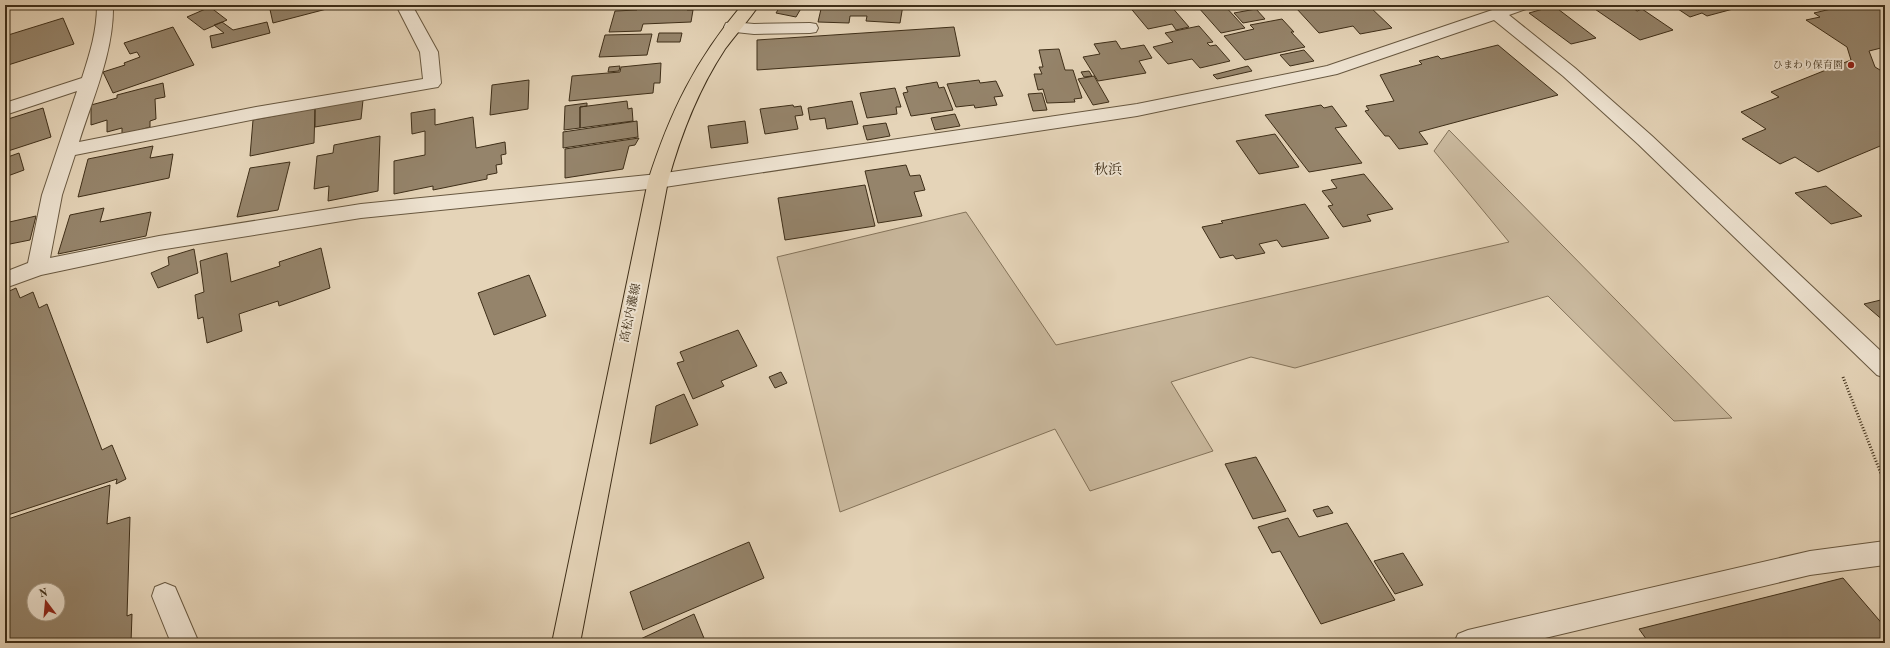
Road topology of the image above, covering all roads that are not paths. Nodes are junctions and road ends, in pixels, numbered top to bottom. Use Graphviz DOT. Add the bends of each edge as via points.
graph roads {
  1 [pos="105,5"];
  2 [pos="404,5"];
  3 [pos="750,5"];
  4 [pos="1523,5"];
  5 [pos="1497,14"];
  6 [pos="732,27"];
  7 [pos="810,28"];
  8 [pos="90,81"];
  9 [pos="5,109"];
  10 [pos="68,150"];
  11 [pos="658,181"];
  12 [pos="38,268"];
  13 [pos="5,280"];
  14 [pos="1885,369"];
  15 [pos="1885,553"];
  16 [pos="165,596"];
  17 [pos="185,643"];
  18 [pos="566,643"];
  19 [pos="1468,643"];
  1 -- 8 [label="street" via="105,25"];
  2 -- 10 [label="street" via="429,52 432,83 256,113"];
  3 -- 6 [label="main road, 高松内灘線"];
  4 -- 5 [label="street"];
  5 -- 11 [label="street" via="1331,70 1238,91 1138,110"];
  5 -- 14 [label="street" via="1569,72 1644,140"];
  6 -- 7 [label="street"];
  6 -- 11 [label="main road, 高松内灘線" via="688,95 675,126"];
  8 -- 9 [label="street"];
  8 -- 10 [label="street"];
  10 -- 12 [label="street" via="52,195"];
  11 -- 12 [label="street" via="360,211 159,243"];
  11 -- 18 [label="main road, 高松内灘線"];
  12 -- 13 [label="street"];
  15 -- 19 [label="street" via="1810,563"];
  16 -- 17 [label="street"];
}
